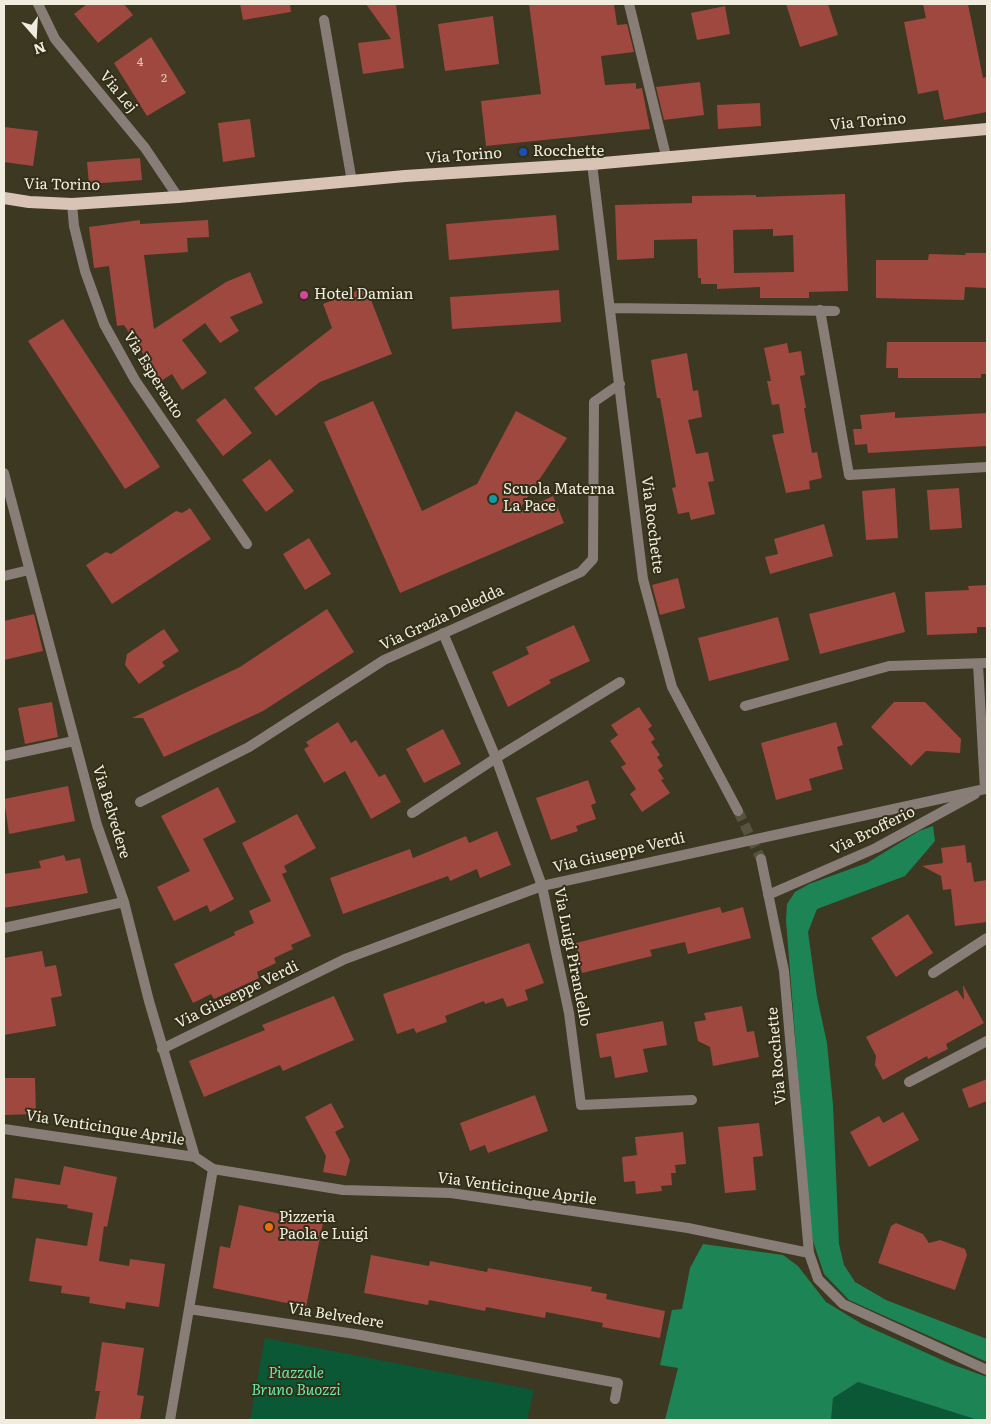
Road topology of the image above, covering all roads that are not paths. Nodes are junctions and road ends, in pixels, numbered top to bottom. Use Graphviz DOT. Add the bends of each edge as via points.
graph roads {
  1 [pos="38,4"];
  2 [pos="629,4"];
  3 [pos="324,20"];
  4 [pos="987,129"];
  5 [pos="666,156"];
  6 [pos="592,164"];
  7 [pos="352,182"];
  8 [pos="178,197"];
  9 [pos="4,198"];
  10 [pos="72,204"];
  11 [pos="611,308"];
  12 [pos="820,310"];
  13 [pos="835,311"];
  14 [pos="620,384"];
  15 [pos="987,467"];
  16 [pos="4,473"];
  17 [pos="247,544"];
  18 [pos="29,570"];
  19 [pos="4,576"];
  20 [pos="443,632"];
  21 [pos="983,663"];
  22 [pos="620,682"];
  23 [pos="745,706"];
  24 [pos="74,741"];
  25 [pos="4,756"];
  26 [pos="496,758"];
  27 [pos="986,790"];
  28 [pos="140,802"];
  29 [pos="738,811"];
  30 [pos="412,813"];
  31 [pos="761,859"];
  32 [pos="542,886"];
  33 [pos="768,895"];
  34 [pos="124,902"];
  35 [pos="4,928"];
  36 [pos="987,938"];
  37 [pos="933,974"];
  38 [pos="987,1041"];
  39 [pos="162,1049"];
  40 [pos="909,1082"];
  41 [pos="692,1100"];
  42 [pos="4,1129"];
  43 [pos="195,1157"];
  44 [pos="213,1169"];
  45 [pos="809,1253"];
  46 [pos="189,1309"];
  47 [pos="987,1370"];
  48 [pos="615,1399"];
  49 [pos="170,1420"];
  1 -- 8 [label="street, Via Lej" via="55,39 145,148"];
  2 -- 5 [label="street"];
  3 -- 7 [label="street"];
  4 -- 5 [label="main road, Via Torino"];
  5 -- 6 [label="main road, Via Torino"];
  6 -- 7 [label="main road, Via Torino"];
  6 -- 11 [label="street, Via Rocchette"];
  7 -- 8 [label="main road, Via Torino"];
  8 -- 10 [label="main road, Via Torino"];
  9 -- 10 [label="main road, Via Torino"];
  10 -- 17 [label="street, Via Esperanto" via="85,271 104,324 135,380"];
  11 -- 12 [label="street"];
  11 -- 14 [label="street, Via Rocchette"];
  12 -- 13 [label="street"];
  12 -- 15 [label="street" via="849,475"];
  14 -- 20 [label="street, Via Grazia Deledda" via="594,402 593,559 581,572"];
  14 -- 29 [label="street, Via Rocchette" via="643,579 672,687"];
  16 -- 18 [label="street, Via Belvedere"];
  18 -- 19 [label="street"];
  18 -- 24 [label="street, Via Belvedere"];
  20 -- 26 [label="street, Via Luigi Pirandello"];
  20 -- 28 [label="street, Via Grazia Deledda" via="384,660 249,747"];
  21 -- 23 [label="street" via="889,666"];
  21 -- 27 [label="street"];
  22 -- 26 [label="street"];
  24 -- 25 [label="street"];
  24 -- 34 [label="street, Via Belvedere" via="97,825"];
  26 -- 30 [label="street"];
  26 -- 32 [label="street, Via Luigi Pirandello"];
  27 -- 32 [label="street, Via Giuseppe Verdi"];
  27 -- 33 [label="street, Via Brofferio" via="876,848"];
  31 -- 33 [label="street, Via Rocchette"];
  32 -- 39 [label="street, Via Giuseppe Verdi" via="345,959"];
  32 -- 41 [label="street, Via Luigi Pirandello" via="569,1013 581,1105"];
  33 -- 45 [label="street, Via Rocchette" via="784,971"];
  34 -- 35 [label="street"];
  34 -- 39 [label="street, Via Belvedere"];
  36 -- 37 [label="street"];
  38 -- 40 [label="street"];
  39 -- 43 [label="street, Via Belvedere"];
  42 -- 43 [label="street, Via Venticinque Aprile"];
  43 -- 44 [label="street, Via Venticinque Aprile"];
  44 -- 45 [label="street, Via Venticinque Aprile" via="344,1190 461,1194 688,1228"];
  44 -- 46 [label="street"];
  45 -- 47 [label="street" via="818,1279 843,1304"];
  46 -- 48 [label="street, Via Belvedere" via="355,1334 618,1383"];
  46 -- 49 [label="street"];
}
